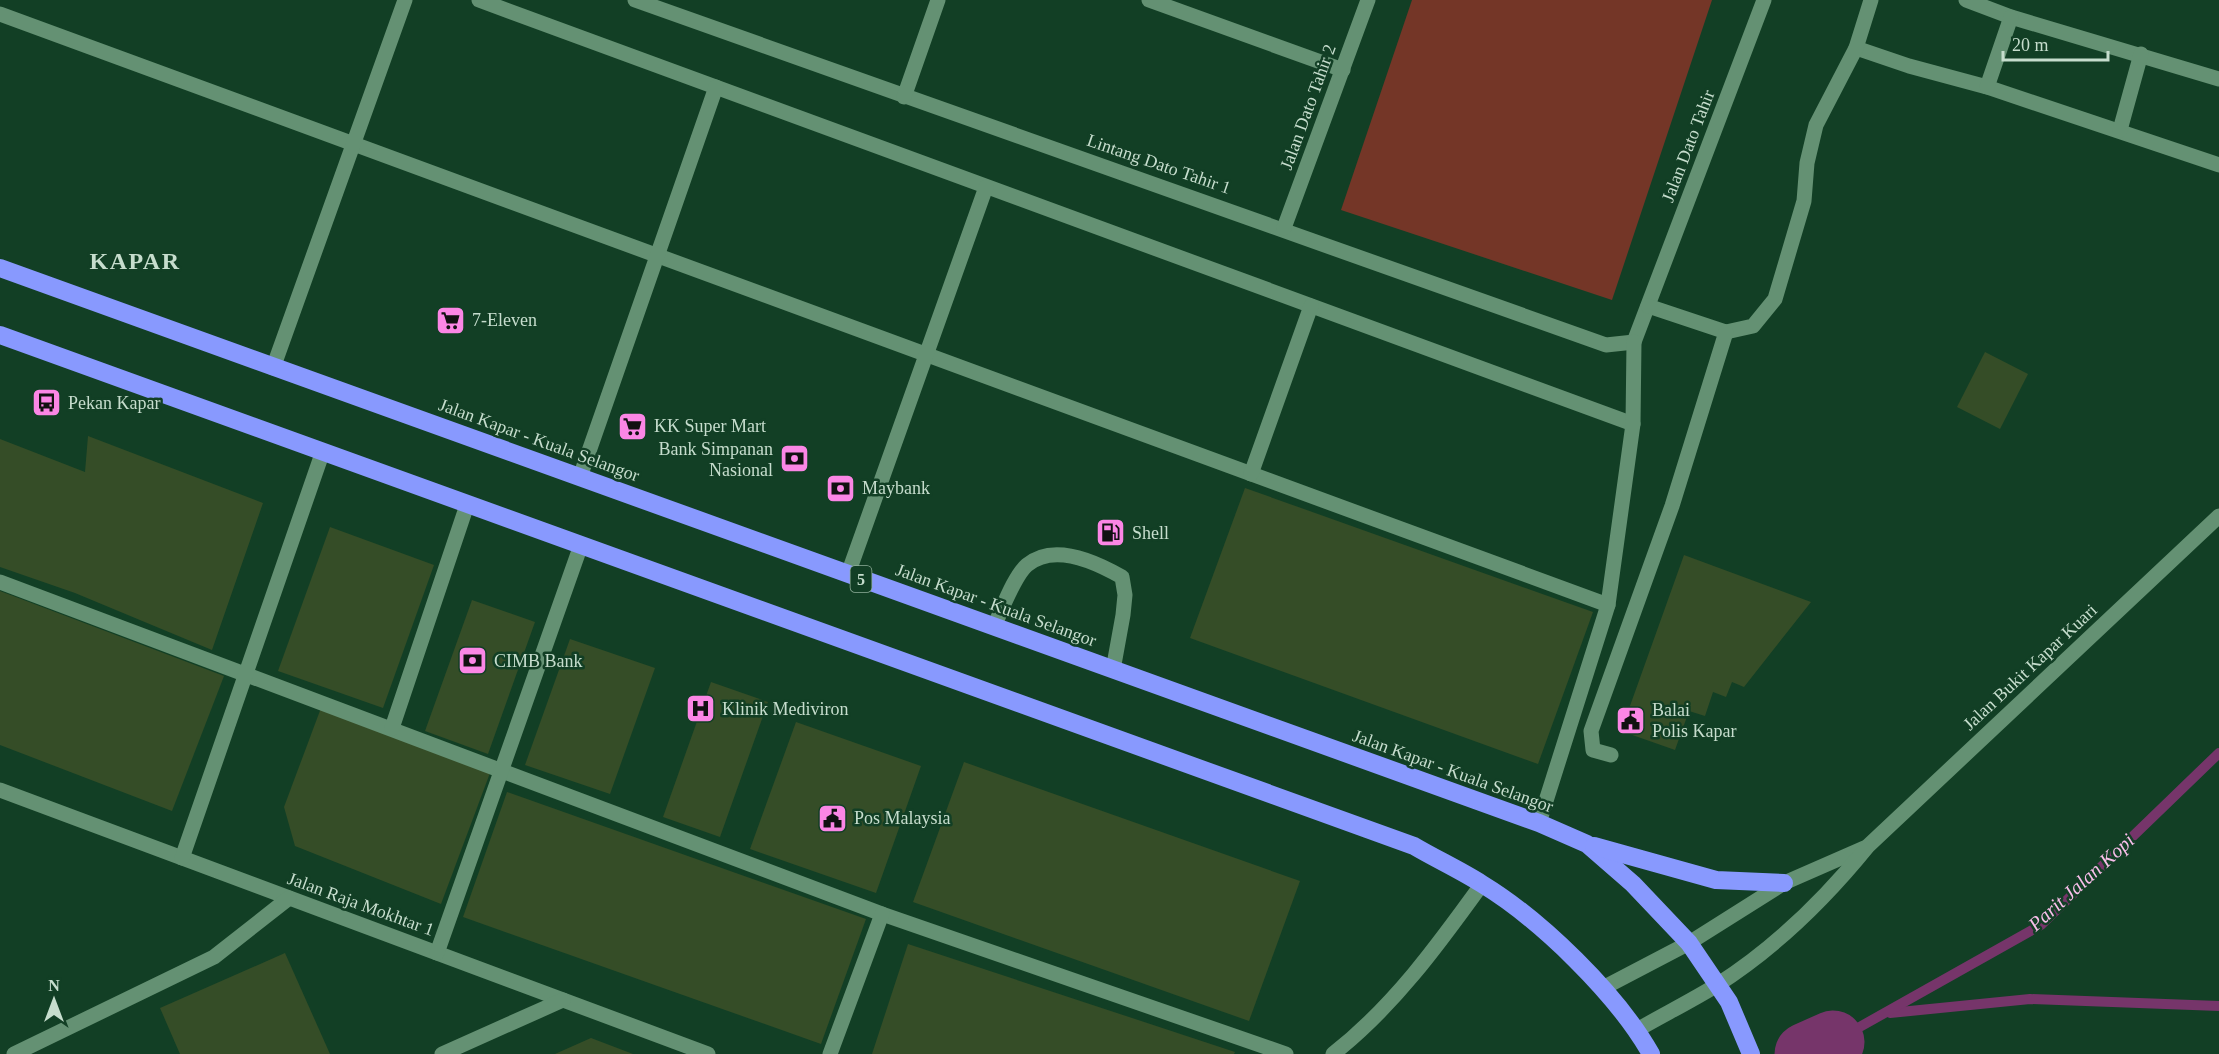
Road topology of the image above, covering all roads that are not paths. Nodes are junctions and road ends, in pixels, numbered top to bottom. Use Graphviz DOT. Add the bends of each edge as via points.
graph roads {
  1 [pos="405,0"];
  2 [pos="479,0"];
  3 [pos="635,0"];
  4 [pos="938,0"];
  5 [pos="1149,0"];
  6 [pos="1368,0"];
  7 [pos="1764,0"];
  8 [pos="1871,0"];
  9 [pos="1966,0"];
  10 [pos="0,14"];
  11 [pos="2011,17"];
  12 [pos="1856,48"];
  13 [pos="2141,54"];
  14 [pos="1343,70"];
  15 [pos="2219,79"];
  16 [pos="716,87"];
  17 [pos="1987,87"];
  18 [pos="903,97"];
  19 [pos="2120,130"];
  20 [pos="353,144"];
  21 [pos="2219,165"];
  22 [pos="986,187"];
  23 [pos="1284,228"];
  24 [pos="657,255"];
  25 [pos="0,268"];
  26 [pos="1311,306"];
  27 [pos="1648,306"];
  28 [pos="1726,332"];
  29 [pos="0,335"];
  30 [pos="1634,342"];
  31 [pos="926,355"];
  32 [pos="273,368"];
  33 [pos="1633,424"];
  34 [pos="323,452"];
  35 [pos="1251,474"];
  36 [pos="580,477"];
  37 [pos="467,505"];
  38 [pos="2219,516"];
  39 [pos="581,545"];
  40 [pos="848,574"];
  41 [pos="0,582"];
  42 [pos="1608,605"];
  43 [pos="994,626"];
  44 [pos="1113,670"];
  45 [pos="246,673"];
  46 [pos="392,728"];
  47 [pos="1611,755"];
  48 [pos="501,770"];
  49 [pos="0,790"];
  50 [pos="1539,823"];
  51 [pos="1587,844"];
  52 [pos="1868,846"];
  53 [pos="182,858"];
  54 [pos="1784,883"];
  55 [pos="1482,884"];
  56 [pos="289,898"];
  57 [pos="882,914"];
  58 [pos="1689,943"];
  59 [pos="437,952"];
  60 [pos="1718,985"];
  61 [pos="1603,988"];
  62 [pos="563,1000"];
  63 [pos="1644,1043"];
  64 [pos="14,1054"];
  65 [pos="441,1054"];
  66 [pos="708,1054"];
  67 [pos="830,1054"];
  68 [pos="1286,1054"];
  69 [pos="1333,1054"];
  70 [pos="1751,1054"];
  1 -- 20 [label="street"];
  2 -- 16 [label="street"];
  3 -- 18 [label="street, Lintang Dato Tahir 1"];
  4 -- 18 [label="street"];
  5 -- 14 [label="street"];
  6 -- 14 [label="street, Jalan Dato Tahir 2"];
  7 -- 27 [label="street, Jalan Dato Tahir"];
  8 -- 12 [label="street"];
  9 -- 11 [label="street"];
  10 -- 20 [label="street"];
  11 -- 13 [label="street"];
  11 -- 17 [label="street"];
  12 -- 17 [label="street"];
  12 -- 28 [label="street" via="1816,125 1804,201 1775,299 1753,326"];
  13 -- 15 [label="street"];
  13 -- 19 [label="street"];
  14 -- 23 [label="street, Jalan Dato Tahir 2"];
  16 -- 22 [label="street"];
  16 -- 24 [label="street"];
  17 -- 19 [label="street"];
  18 -- 23 [label="street, Lintang Dato Tahir 1"];
  19 -- 21 [label="street"];
  20 -- 24 [label="street"];
  20 -- 32 [label="street"];
  22 -- 26 [label="street"];
  22 -- 31 [label="street"];
  23 -- 30 [label="street, Lintang Dato Tahir 1" via="1606,345"];
  24 -- 31 [label="street"];
  24 -- 36 [label="street"];
  25 -- 32 [label="highway, Jalan Kapar - Kuala Selangor / 5"];
  26 -- 33 [label="street"];
  26 -- 35 [label="street"];
  27 -- 28 [label="street"];
  27 -- 30 [label="street"];
  28 -- 47 [label="street" via="1672,506 1591,731 1593,750"];
  29 -- 34 [label="highway"];
  30 -- 33 [label="street"];
  31 -- 35 [label="street"];
  31 -- 40 [label="street"];
  32 -- 36 [label="highway, Jalan Kapar - Kuala Selangor / 5"];
  33 -- 42 [label="street"];
  34 -- 37 [label="highway"];
  34 -- 45 [label="street"];
  35 -- 42 [label="street"];
  36 -- 40 [label="highway, Jalan Kapar - Kuala Selangor / 5"];
  37 -- 39 [label="highway"];
  37 -- 46 [label="street"];
  38 -- 52 [label="street, Jalan Bukit Kapar Kuari"];
  39 -- 48 [label="street"];
  39 -- 55 [label="highway" via="1414,846"];
  40 -- 43 [label="highway, Jalan Kapar - Kuala Selangor / 5"];
  41 -- 45 [label="street"];
  42 -- 50 [label="street"];
  43 -- 44 [label="highway, Jalan Kapar - Kuala Selangor / 5"];
  43 -- 44 [label="street" via="1026,566 1043,555 1062,555 1101,565 1122,578 1125,595"];
  44 -- 50 [label="highway, Jalan Kapar - Kuala Selangor / 5"];
  45 -- 46 [label="street"];
  45 -- 53 [label="street"];
  46 -- 48 [label="street"];
  48 -- 57 [label="street"];
  48 -- 59 [label="street"];
  49 -- 53 [label="street, Jalan Raja Mokhtar 1"];
  50 -- 51 [label="highway, Jalan Kapar - Kuala Selangor / 5"];
  51 -- 54 [label="highway" via="1716,880"];
  51 -- 58 [label="highway, Jalan Kapar - Kuala Selangor / 5" via="1633,884"];
  52 -- 54 [label="street, Jalan Bukit Kapar Kuari"];
  52 -- 60 [label="street, Jalan Bukit Kapar Kuari" via="1836,886 1792,927"];
  53 -- 56 [label="street, Jalan Raja Mokhtar 1"];
  54 -- 58 [label="street, Jalan Bukit Kapar Kuari"];
  55 -- 61 [label="highway" via="1518,909"];
  55 -- 69 [label="street" via="1418,971"];
  56 -- 59 [label="street, Jalan Raja Mokhtar 1"];
  56 -- 64 [label="street" via="214,957"];
  57 -- 67 [label="street"];
  57 -- 68 [label="street"];
  58 -- 60 [label="highway, Jalan Kapar - Kuala Selangor / 5"];
  58 -- 61 [label="street, Jalan Bukit Kapar Kuari"];
  59 -- 62 [label="street, Jalan Raja Mokhtar 1"];
  60 -- 63 [label="street, Jalan Bukit Kapar Kuari"];
  60 -- 70 [label="highway, Jalan Kapar - Kuala Selangor / 5"];
  61 -- 63 [label="highway"];
  62 -- 65 [label="street"];
  62 -- 66 [label="street, Jalan Raja Mokhtar 1"];
}
